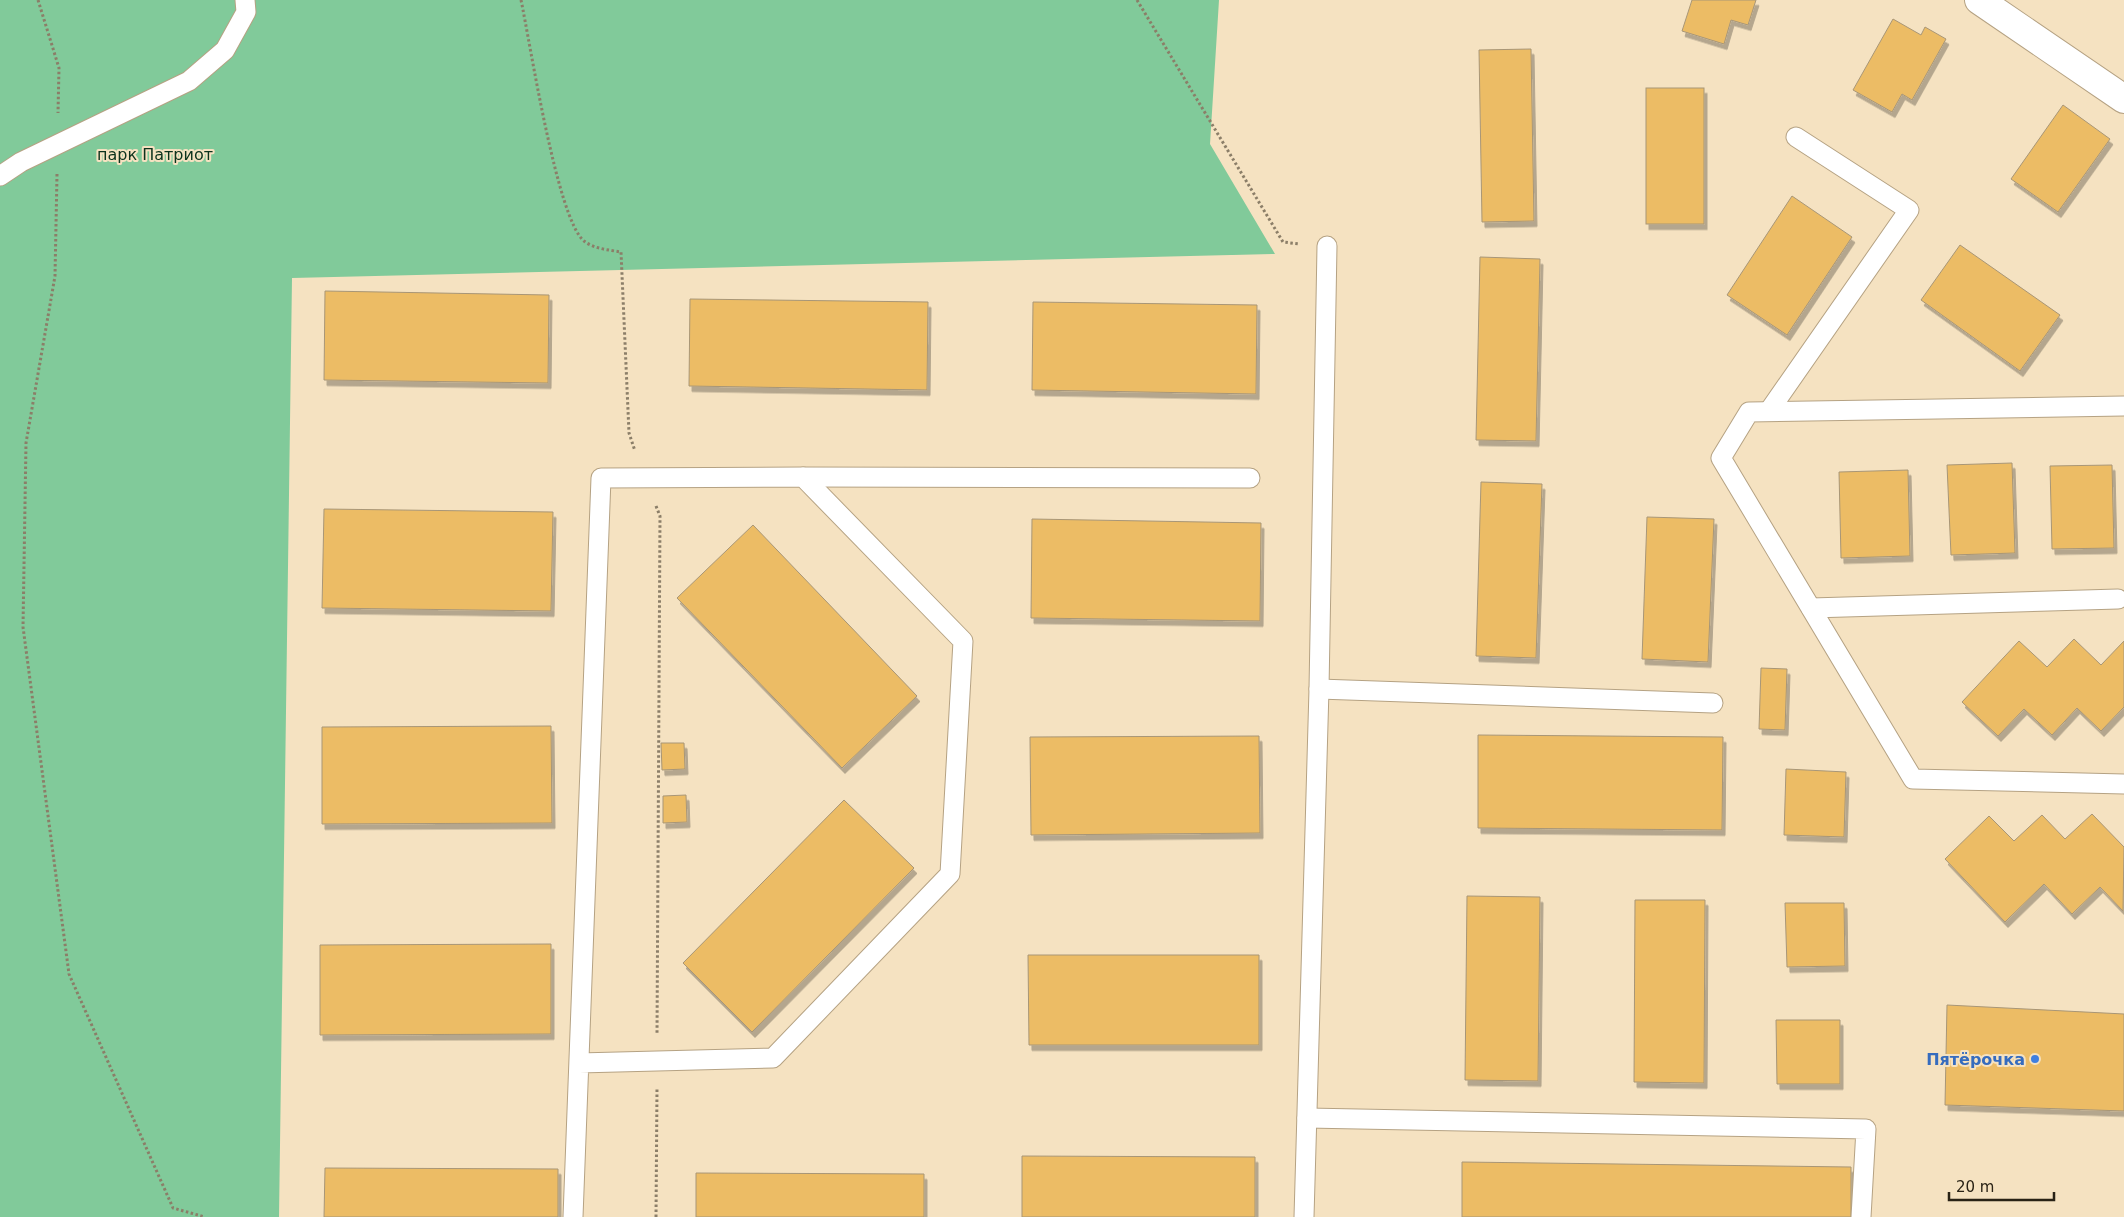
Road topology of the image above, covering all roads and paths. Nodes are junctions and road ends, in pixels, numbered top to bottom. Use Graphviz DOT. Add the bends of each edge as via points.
graph roads {
  1 [pos="38,0"];
  2 [pos="245,0"];
  3 [pos="521,0"];
  4 [pos="1137,0"];
  5 [pos="1979,0"];
  6 [pos="2124,99"];
  7 [pos="58,118"];
  8 [pos="1796,137"];
  9 [pos="57,167"];
  10 [pos="0,176"];
  11 [pos="1327,246"];
  12 [pos="2124,406"];
  13 [pos="1769,411"];
  14 [pos="803,477"];
  15 [pos="646,478"];
  16 [pos="1250,478"];
  17 [pos="2118,599"];
  18 [pos="1811,608"];
  19 [pos="1319,689"];
  20 [pos="1714,703"];
  21 [pos="2124,784"];
  22 [pos="657,1061"];
  23 [pos="579,1063"];
  24 [pos="1307,1118"];
  25 [pos="205,1217"];
  26 [pos="573,1217"];
  27 [pos="656,1217"];
  28 [pos="1304,1217"];
  29 [pos="1861,1217"];
  1 -- 7 [label="path" via="59,68"];
  2 -- 10 [label="lane" via="246,12 226,50 189,81 21,162"];
  3 -- 15 [label="path" via="556,174 573,224 584,241 621,252 629,433"];
  4 -- 11 [label="path" via="1283,242"];
  5 -- 6 [label="street"];
  8 -- 13 [label="lane" via="1909,210"];
  9 -- 25 [label="path" via="55,276 26,443 23,627 69,974 173,1208"];
  11 -- 19 [label="lane"];
  12 -- 13 [label="lane"];
  13 -- 18 [label="lane" via="1749,412 1721,458"];
  14 -- 15 [label="lane"];
  14 -- 16 [label="lane"];
  14 -- 22 [label="lane" via="963,641 950,874 772,1058"];
  15 -- 22 [label="path" via="660,516"];
  15 -- 23 [label="lane" via="601,478"];
  17 -- 18 [label="lane"];
  18 -- 21 [label="lane" via="1913,779"];
  19 -- 20 [label="lane"];
  19 -- 24 [label="lane"];
  22 -- 23 [label="lane"];
  22 -- 27 [label="path"];
  23 -- 26 [label="lane"];
  24 -- 28 [label="lane"];
  24 -- 29 [label="lane" via="1866,1129"];
}
